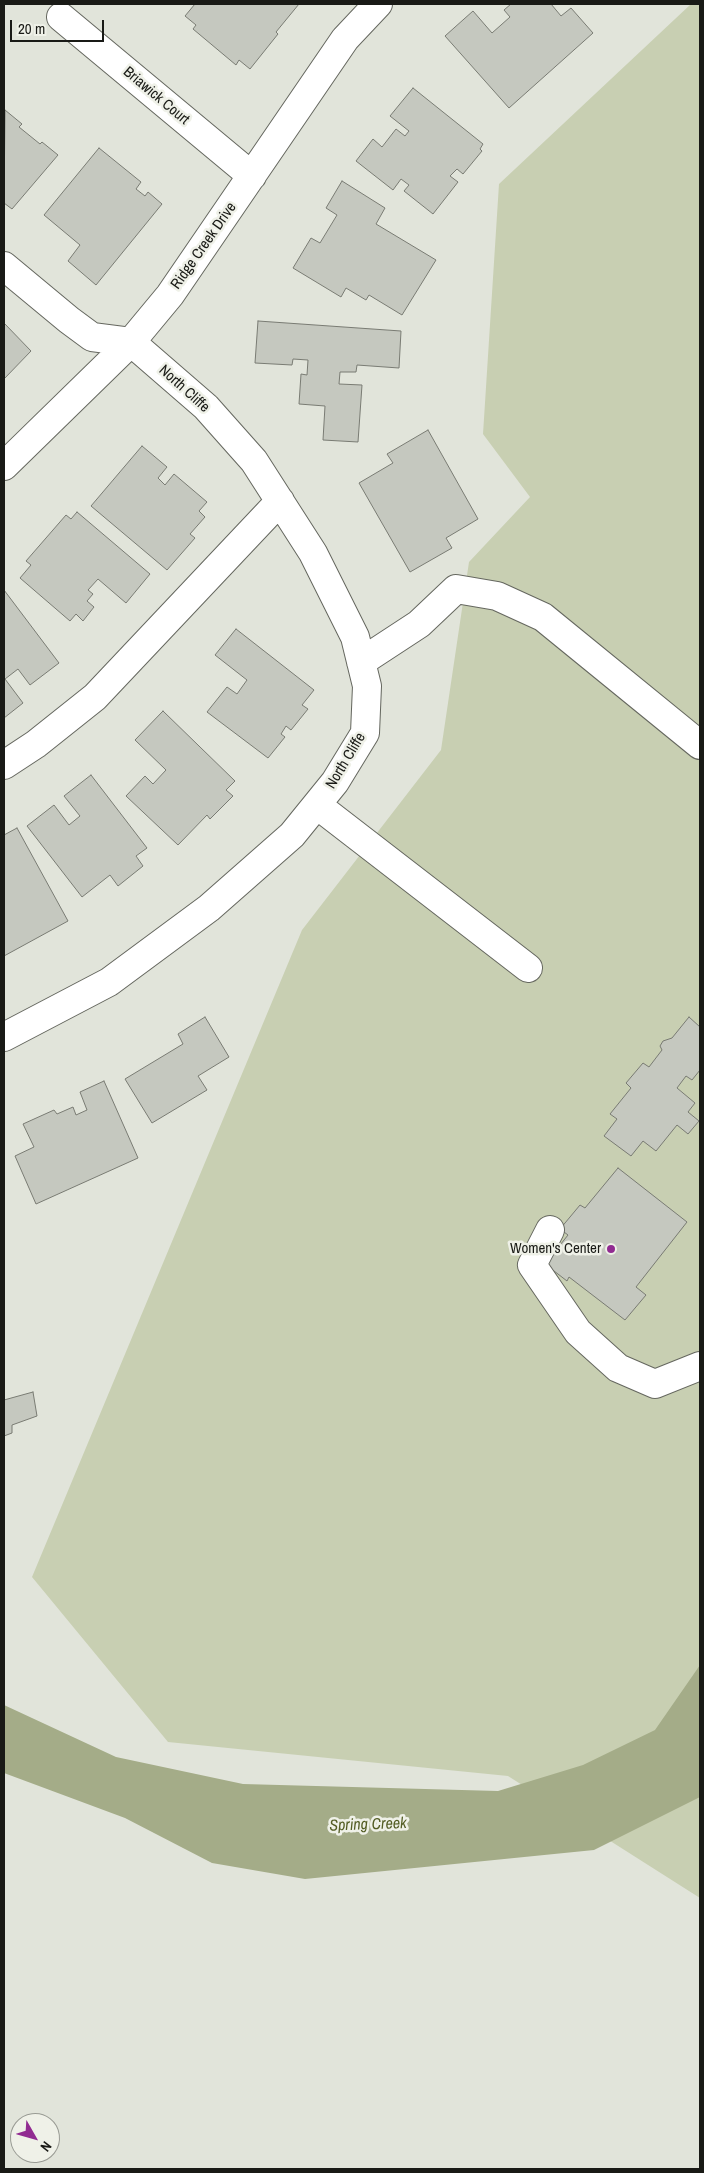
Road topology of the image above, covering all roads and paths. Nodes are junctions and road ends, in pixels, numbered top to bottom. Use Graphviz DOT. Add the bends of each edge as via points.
graph roads {
  1 [pos="378,4"];
  2 [pos="60,17"];
  3 [pos="252,176"];
  4 [pos="4,266"];
  5 [pos="131,342"];
  6 [pos="4,466"];
  7 [pos="280,501"];
  8 [pos="361,662"];
  9 [pos="700,745"];
  10 [pos="4,765"];
  11 [pos="317,804"];
  12 [pos="528,968"];
  13 [pos="4,1037"];
  14 [pos="550,1230"];
  15 [pos="700,1366"];
  1 -- 3 [label="street, Ridge Creek Drive" via="346,39"];
  2 -- 3 [label="street, Briawick Court"];
  3 -- 5 [label="street, Ridge Creek Drive" via="170,295"];
  4 -- 5 [label="street" via="92,337"];
  5 -- 6 [label="street, Ridge Creek Drive"];
  5 -- 7 [label="street, North Cliffe" via="206,407 254,461"];
  7 -- 8 [label="street, North Cliffe" via="317,561 355,637"];
  7 -- 10 [label="street" via="95,697"];
  8 -- 9 [label="street" via="419,624 456,589 497,596 543,617"];
  8 -- 11 [label="street, North Cliffe" via="368,686 365,733 335,782"];
  11 -- 12 [label="street"];
  11 -- 13 [label="street, North Cliffe" via="292,835 209,908 109,982"];
  14 -- 15 [label="street" via="532,1265 578,1332 618,1368 656,1384"];
}
